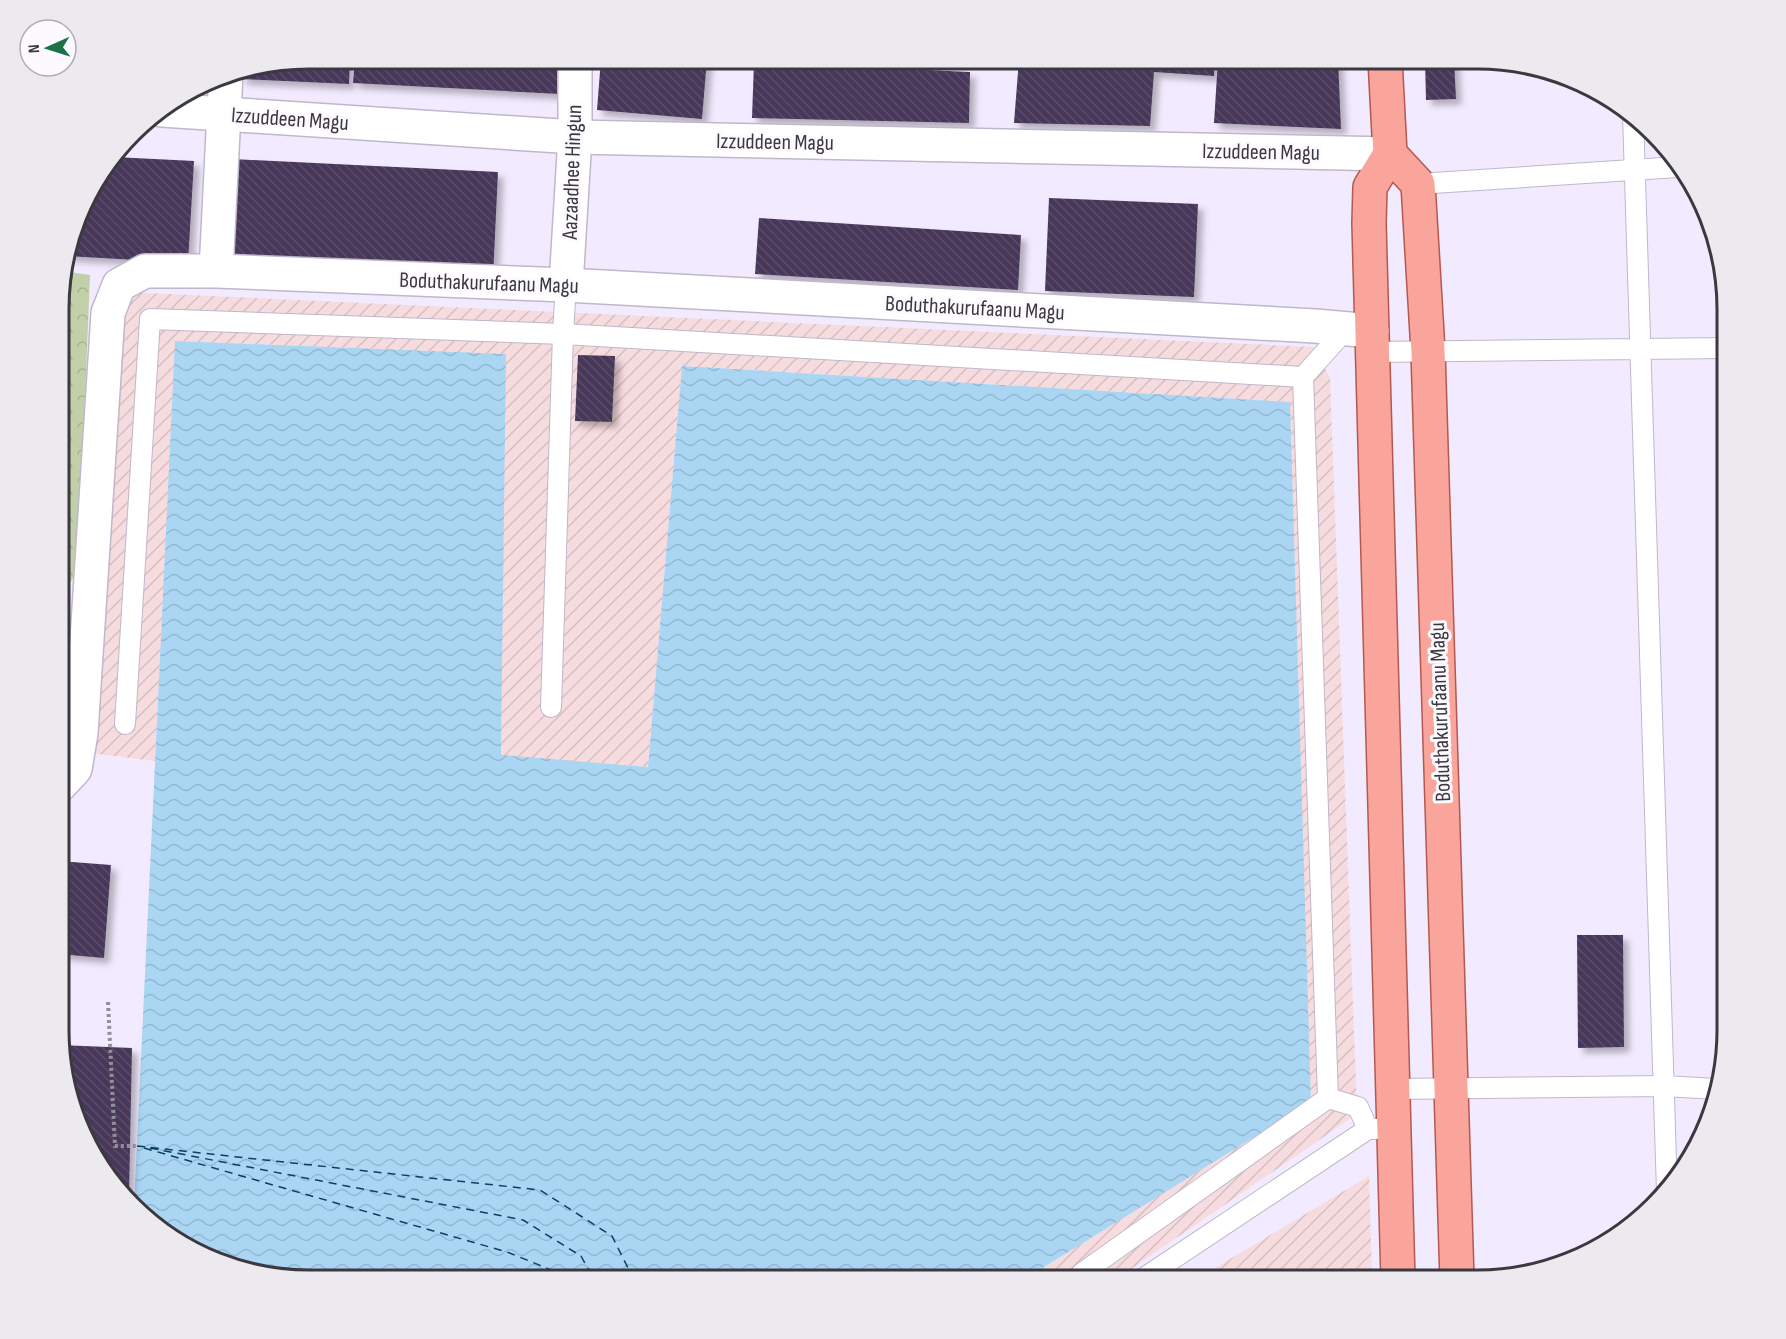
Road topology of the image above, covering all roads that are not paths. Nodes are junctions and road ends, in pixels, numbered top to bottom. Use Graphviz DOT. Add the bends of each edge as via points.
graph roads {
  1 [pos="575,69"];
  2 [pos="1386,69"];
  3 [pos="225,84"];
  4 [pos="174,111"];
  5 [pos="224,114"];
  6 [pos="1634,128"];
  7 [pos="574,136"];
  8 [pos="1390,154"];
  9 [pos="1670,167"];
  10 [pos="1635,169"];
  11 [pos="1418,184"];
  12 [pos="216,271"];
  13 [pos="566,285"];
  14 [pos="563,334"];
  15 [pos="1363,337"];
  16 [pos="1717,348"];
  17 [pos="1641,349"];
  18 [pos="1428,351"];
  19 [pos="1303,377"];
  20 [pos="551,707"];
  21 [pos="125,724"];
  22 [pos="69,775"];
  23 [pos="1664,1086"];
  24 [pos="1451,1088"];
  25 [pos="1392,1089"];
  26 [pos="1710,1089"];
  27 [pos="1328,1098"];
  28 [pos="1380,1129"];
  29 [pos="1667,1177"];
  30 [pos="1087,1270"];
  31 [pos="1157,1270"];
  32 [pos="1397,1270"];
  33 [pos="1457,1270"];
  1 -- 7 [label="street, Aazaadhee Hingun"];
  2 -- 8 [label="main road"];
  3 -- 5 [label="street"];
  4 -- 5 [label="street, Izzuddeen Magu"];
  5 -- 7 [label="street, Izzuddeen Magu"];
  5 -- 12 [label="street"];
  6 -- 10 [label="lane"];
  7 -- 8 [label="street, Izzuddeen Magu"];
  7 -- 13 [label="street, Aazaadhee Hingun"];
  8 -- 11 [label="main road"];
  8 -- 15 [label="main road" via="1370,187"];
  9 -- 10 [label="lane"];
  10 -- 11 [label="lane"];
  10 -- 17 [label="lane"];
  11 -- 18 [label="main road, Boduthakurufaanu Magu"];
  12 -- 13 [label="street, Boduthakurufaanu Magu"];
  12 -- 22 [label="street, Boduthakurufaanu Magu" via="145,272 119,285 108,313 81,734 75,769"];
  13 -- 14 [label="lane"];
  13 -- 15 [label="street, Boduthakurufaanu Magu"];
  14 -- 19 [label="lane"];
  14 -- 20 [label="lane"];
  14 -- 21 [label="lane" via="150,320"];
  15 -- 18 [label="lane"];
  15 -- 19 [label="lane"];
  15 -- 25 [label="main road"];
  16 -- 17 [label="lane"];
  17 -- 18 [label="lane"];
  17 -- 23 [label="lane"];
  18 -- 24 [label="main road, Boduthakurufaanu Magu"];
  19 -- 27 [label="lane"];
  23 -- 24 [label="lane"];
  23 -- 26 [label="lane"];
  23 -- 29 [label="lane"];
  24 -- 25 [label="lane"];
  24 -- 33 [label="main road, Boduthakurufaanu Magu"];
  25 -- 28 [label="main road"];
  27 -- 28 [label="lane" via="1358,1107"];
  27 -- 30 [label="lane"];
  28 -- 31 [label="lane"];
  28 -- 32 [label="main road"];
}
